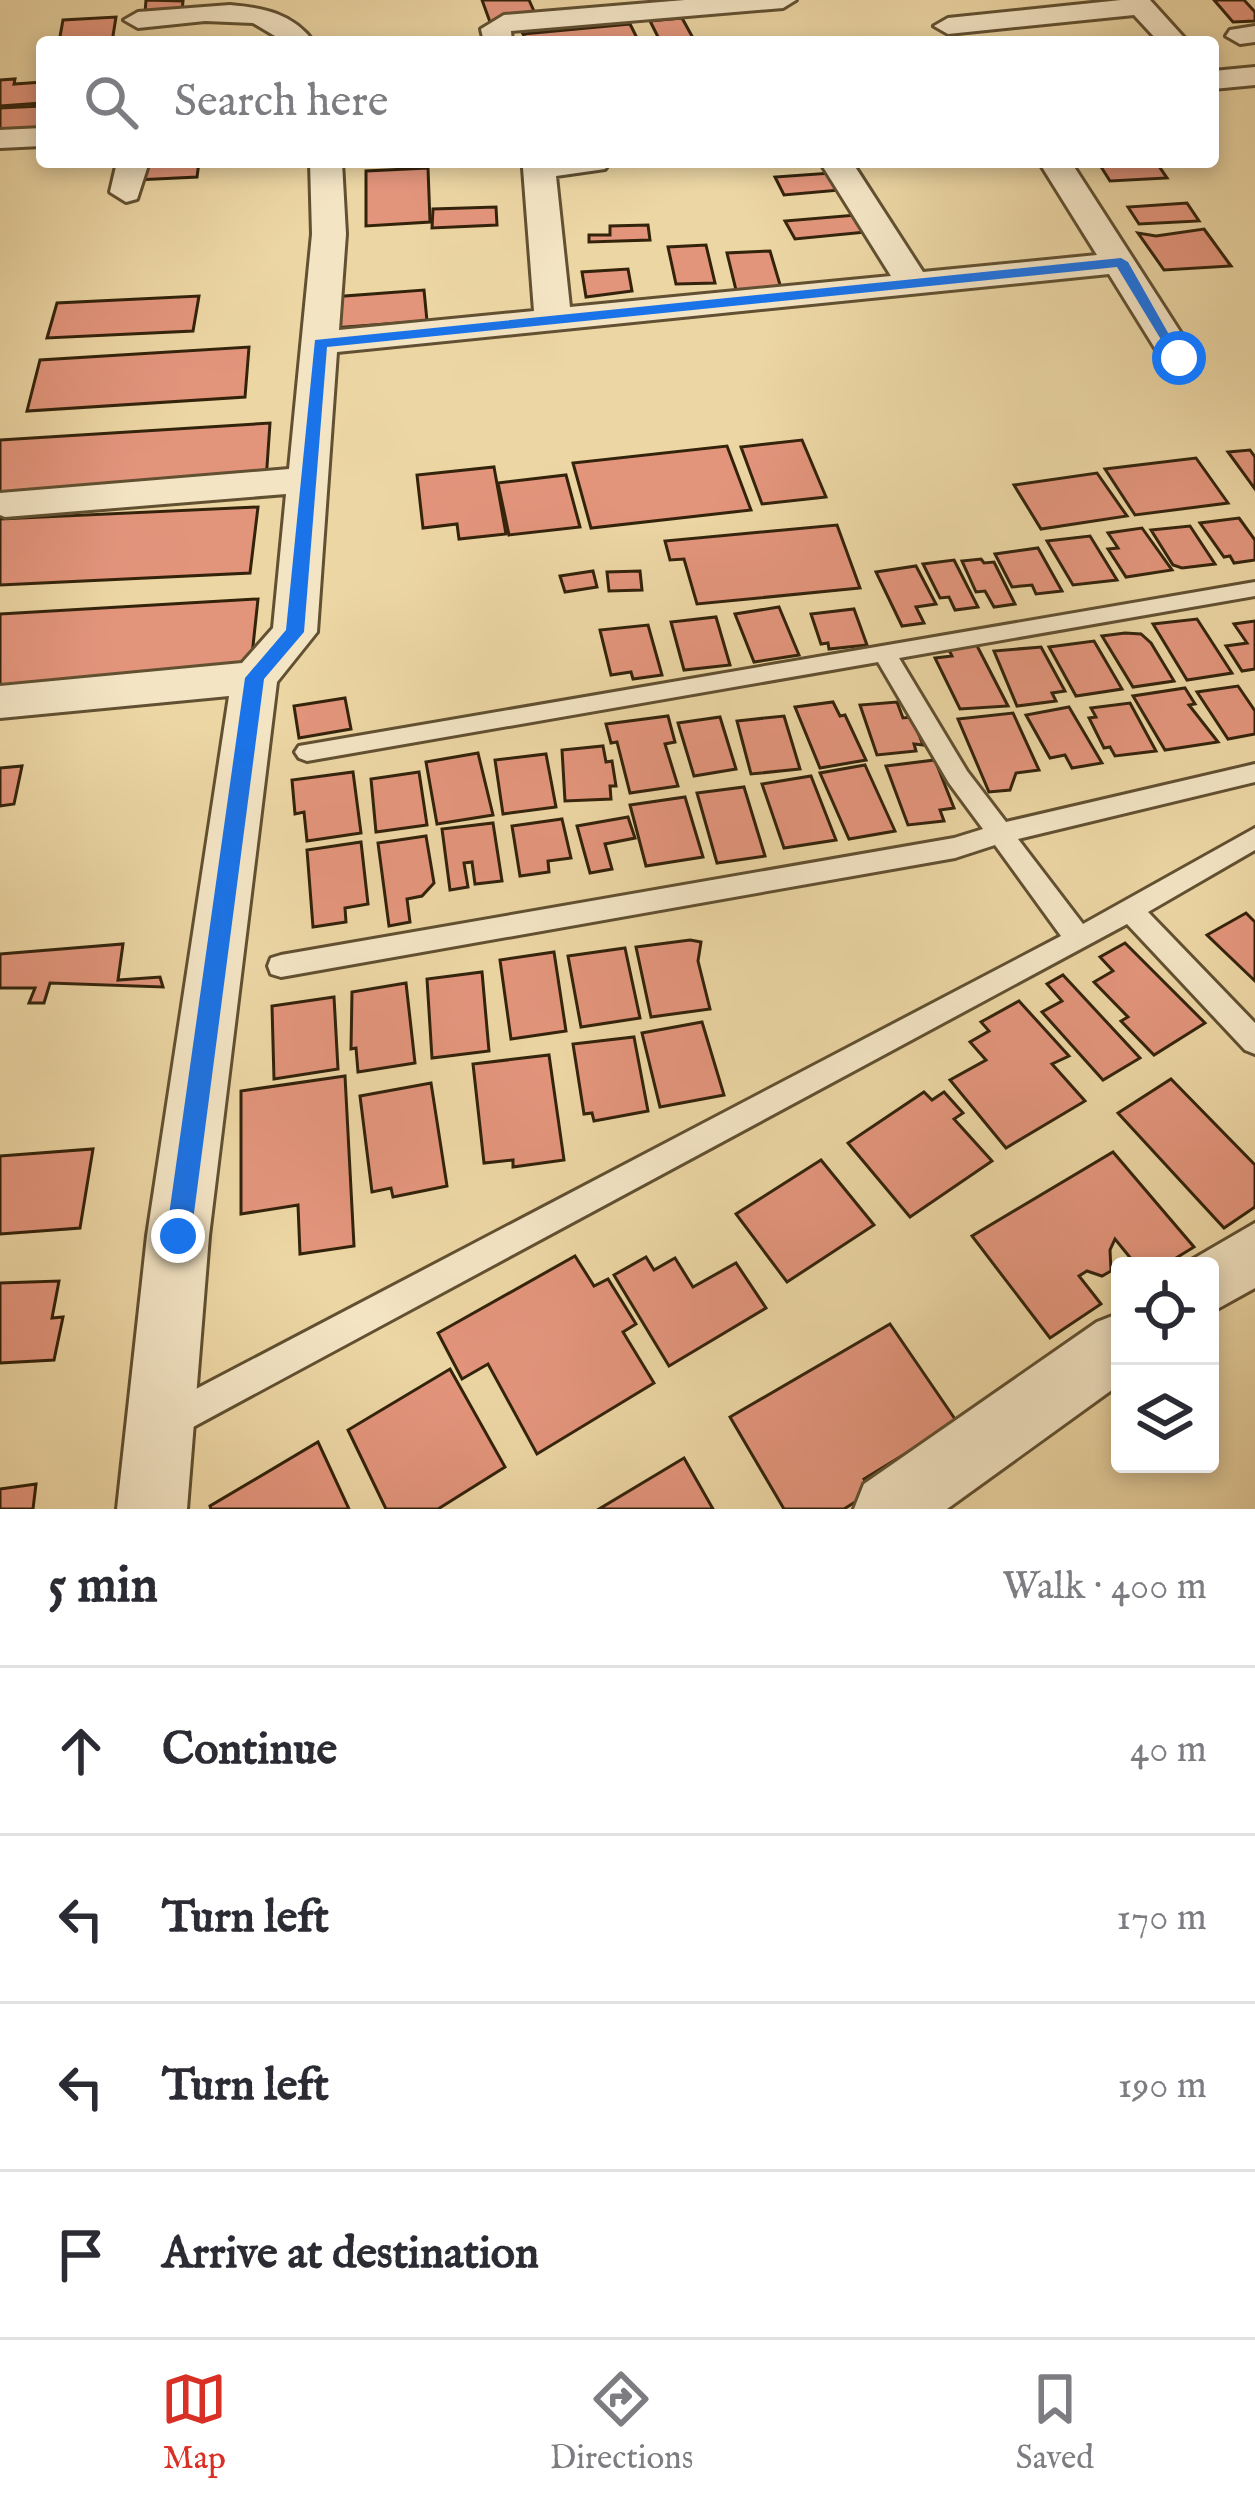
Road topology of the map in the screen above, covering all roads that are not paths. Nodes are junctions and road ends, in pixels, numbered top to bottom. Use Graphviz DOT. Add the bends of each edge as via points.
graph roads {
  1 [pos="783,0"];
  2 [pos="923,0"];
  3 [pos="142,21"];
  4 [pos="955,34"];
  5 [pos="1255,34"];
  6 [pos="297,36"];
  7 [pos="497,36"];
  8 [pos="1169,36"];
  9 [pos="1255,51"];
  10 [pos="1255,76"];
  11 [pos="1219,79"];
  12 [pos="36,137"];
  13 [pos="0,139"];
  14 [pos="326,168"];
  15 [pos="538,168"];
  16 [pos="840,168"];
  17 [pos="1059,168"];
  18 [pos="1121,262"];
  19 [pos="913,284"];
  20 [pos="553,320"];
  21 [pos="320,344"];
  22 [pos="1179,358"];
  23 [pos="309,480"];
  24 [pos="4,504"];
  25 [pos="1255,590"];
  26 [pos="883,651"];
  27 [pos="255,678"];
  28 [pos="0,702"];
  29 [pos="307,752"];
  30 [pos="1255,773"];
  31 [pos="997,834"];
  32 [pos="1255,838"];
  33 [pos="1130,910"];
  34 [pos="1079,939"];
  35 [pos="281,966"];
  36 [pos="1255,1042"];
  37 [pos="1255,1252"];
  38 [pos="1219,1277"];
  39 [pos="1111,1352"];
  40 [pos="160,1426"];
  41 [pos="897,1507"];
  42 [pos="152,1509"];
  1 -- 7 [label="street" via="505,23"];
  2 -- 4 [label="street"];
  3 -- 6 [label="street" via="269,7"];
  4 -- 8 [label="street" via="1142,6"];
  5 -- 9 [label="street" via="1240,35"];
  10 -- 11 [label="street"];
  12 -- 13 [label="street"];
  14 -- 21 [label="street"];
  15 -- 20 [label="street"];
  16 -- 19 [label="street"];
  17 -- 18 [label="street"];
  18 -- 19 [label="street"];
  18 -- 22 [label="street"];
  19 -- 20 [label="street"];
  20 -- 21 [label="street"];
  21 -- 23 [label="street"];
  23 -- 24 [label="street"];
  23 -- 27 [label="street" via="295,632"];
  25 -- 26 [label="lane"];
  26 -- 29 [label="lane"];
  26 -- 31 [label="lane"];
  27 -- 28 [label="street"];
  27 -- 40 [label="street" via="178,1236"];
  30 -- 31 [label="lane"];
  31 -- 34 [label="lane"];
  31 -- 35 [label="lane" via="955,848"];
  32 -- 33 [label="lane"];
  33 -- 34 [label="lane"];
  33 -- 36 [label="lane"];
  34 -- 40 [label="lane"];
  37 -- 38 [label="street"];
  39 -- 41 [label="street"];
  40 -- 42 [label="street"];
}
